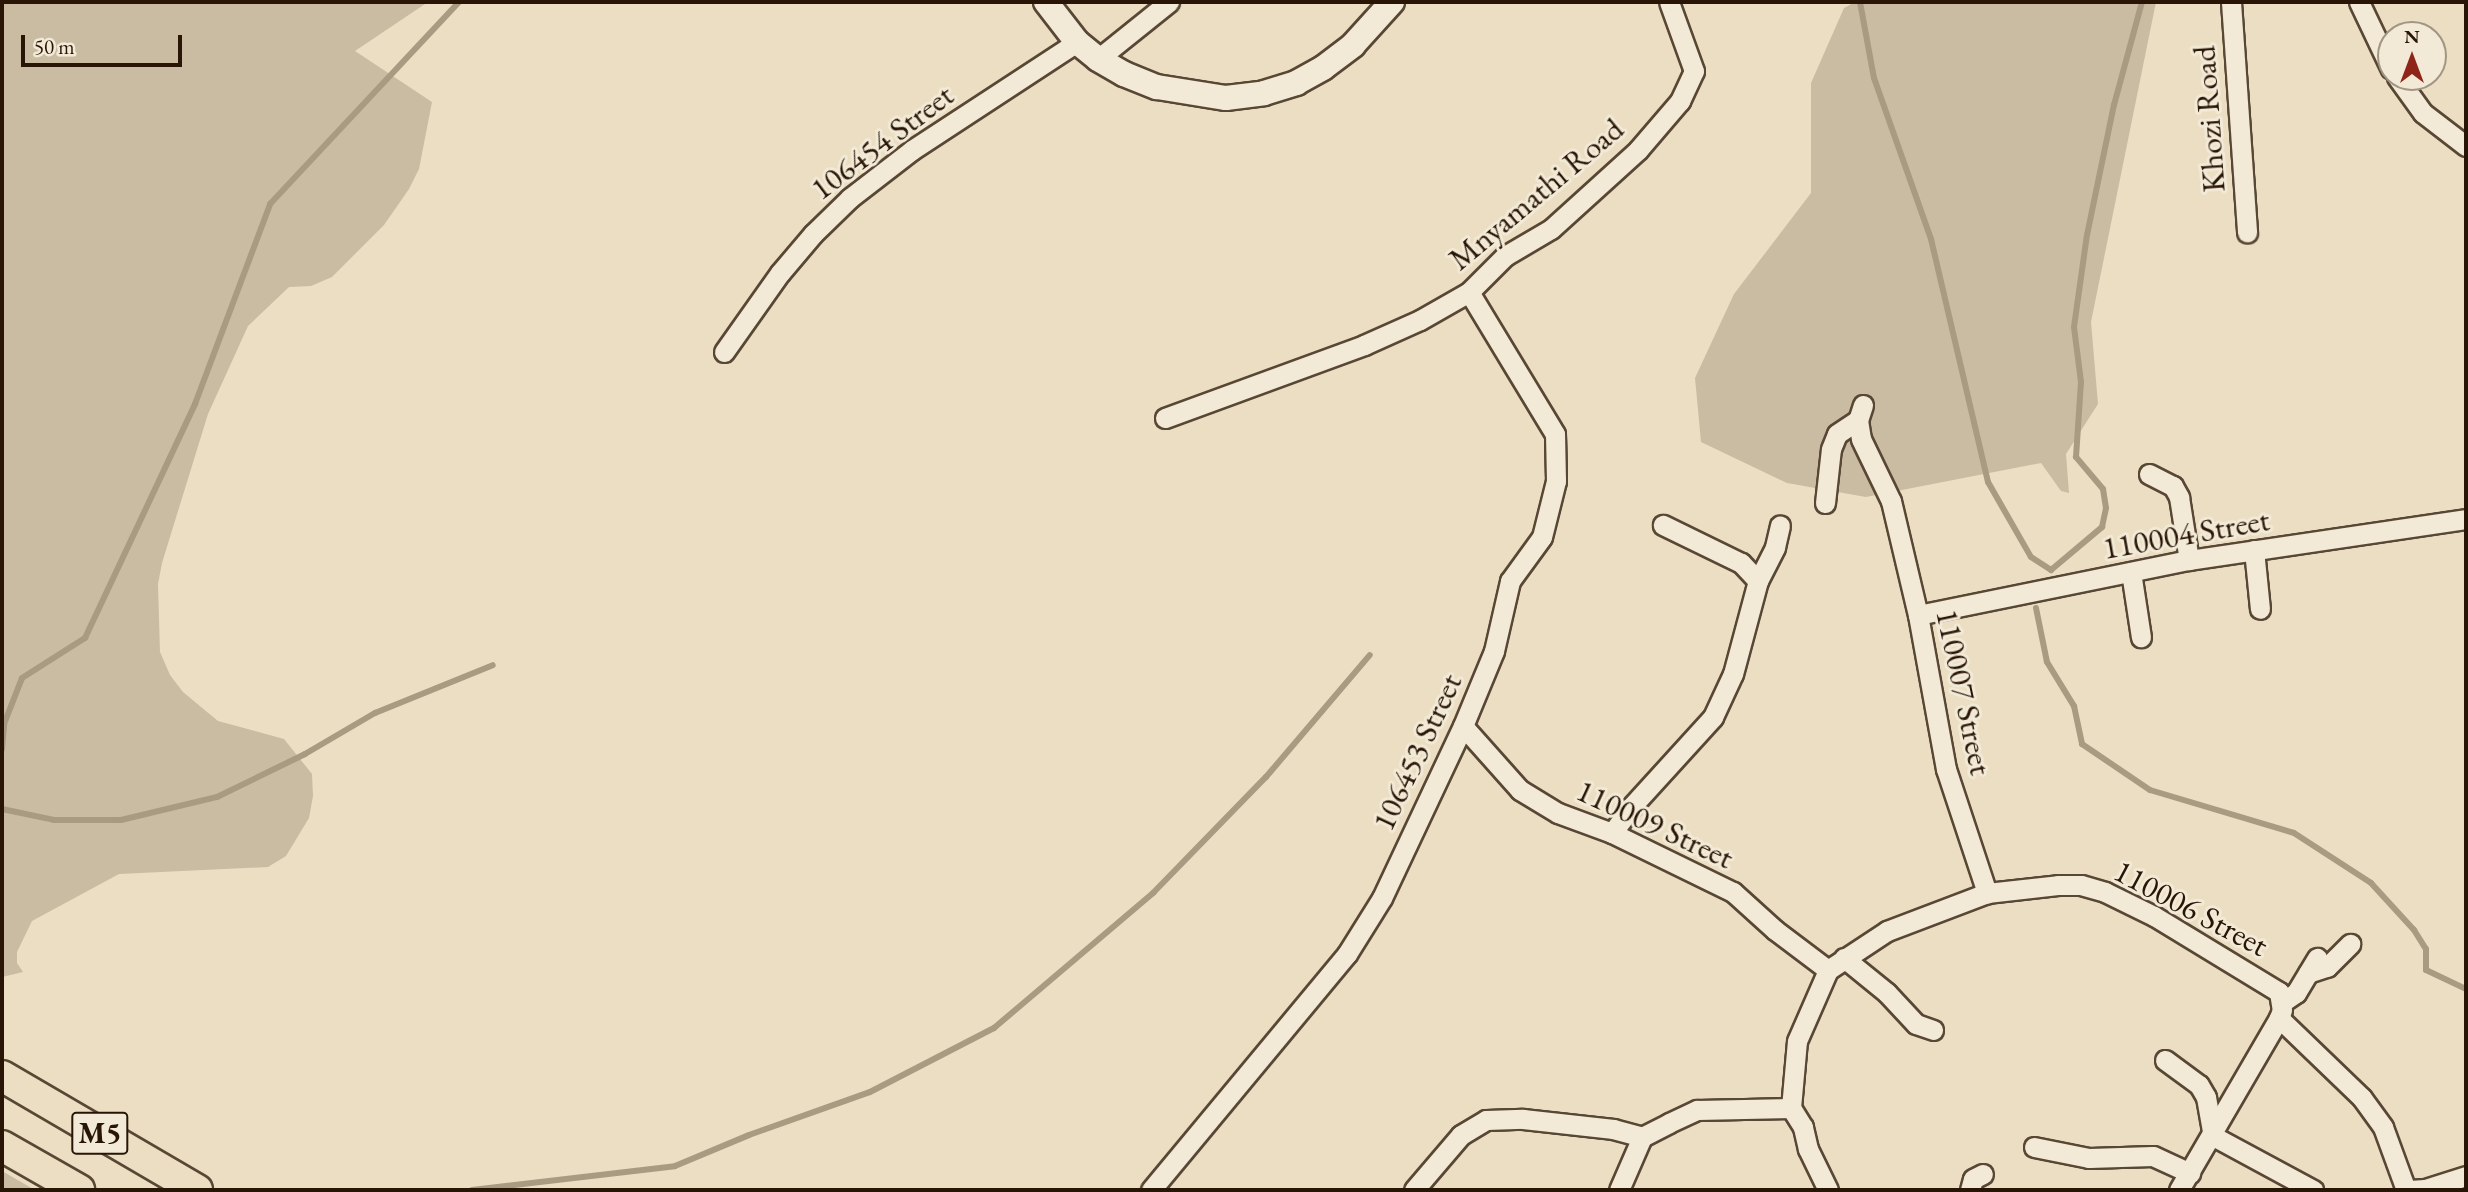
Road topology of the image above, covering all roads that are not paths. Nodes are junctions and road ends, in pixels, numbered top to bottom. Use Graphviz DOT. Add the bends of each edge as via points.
graph roads {
  1 [pos="1046,2"];
  2 [pos="1170,2"];
  3 [pos="1392,2"];
  4 [pos="1669,2"];
  5 [pos="2231,2"];
  6 [pos="2358,2"];
  7 [pos="1077,42"];
  8 [pos="2377,45"];
  9 [pos="1098,60"];
  10 [pos="2407,91"];
  11 [pos="2466,146"];
  12 [pos="2247,232"];
  13 [pos="1469,292"];
  14 [pos="724,352"];
  15 [pos="1165,418"];
  16 [pos="2149,474"];
  17 [pos="1825,503"];
  18 [pos="2466,519"];
  19 [pos="1662,525"];
  20 [pos="1780,526"];
  21 [pos="2254,550"];
  22 [pos="2189,560"];
  23 [pos="2132,572"];
  24 [pos="1758,582"];
  25 [pos="2260,609"];
  26 [pos="1918,615"];
  27 [pos="2141,637"];
  28 [pos="1463,726"];
  29 [pos="1612,833"];
  30 [pos="1987,893"];
  31 [pos="2350,944"];
  32 [pos="1844,958"];
  33 [pos="1828,970"];
  34 [pos="2280,1010"];
  35 [pos="1933,1030"];
  36 [pos="2165,1060"];
  37 [pos="2,1076"];
  38 [pos="1791,1108"];
  39 [pos="2213,1136"];
  40 [pos="1642,1138"];
  41 [pos="2,1146"];
  42 [pos="2034,1147"];
  43 [pos="2190,1173"];
  44 [pos="1983,1174"];
  45 [pos="2466,1176"];
  46 [pos="79,1190"];
  47 [pos="197,1190"];
  48 [pos="1151,1190"];
  49 [pos="1414,1190"];
  50 [pos="1619,1190"];
  51 [pos="1828,1190"];
  52 [pos="1970,1190"];
  53 [pos="2179,1190"];
  54 [pos="2313,1190"];
  55 [pos="2407,1190"];
  1 -- 7 [label="street"];
  2 -- 9 [label="street"];
  3 -- 9 [label="street" via="1353,45 1323,68 1264,93 1226,98 1196,95 1157,87"];
  4 -- 13 [label="street, Mnyamathi Road" via="1694,71 1680,101 1638,150 1551,229 1505,256"];
  5 -- 12 [label="street, Khozi Road"];
  6 -- 8 [label="street"];
  7 -- 9 [label="street"];
  7 -- 14 [label="street, 106454 Street" via="912,150 850,198 780,273"];
  10 -- 11 [label="street" via="2423,113"];
  13 -- 15 [label="street, Mnyamathi Road" via="1364,345"];
  13 -- 28 [label="street, 106453 Street" via="1547,418 1555,434 1557,456 1551,509 1542,537 1510,581 1494,651"];
  16 -- 22 [label="street" via="2173,486 2179,497"];
  17 -- 26 [label="street, 110007 Street" via="1831,449 1837,434 1860,413 1861,439 1891,501"];
  18 -- 21 [label="street, 110004 Street"];
  19 -- 24 [label="street" via="1741,563"];
  20 -- 24 [label="street"];
  21 -- 22 [label="street, 110004 Street"];
  21 -- 25 [label="street"];
  22 -- 23 [label="street, 110004 Street"];
  23 -- 26 [label="street, 110004 Street"];
  23 -- 27 [label="street"];
  24 -- 29 [label="street" via="1733,674 1713,718"];
  26 -- 30 [label="street, 110007 Street" via="1946,769"];
  28 -- 29 [label="street, 110009 Street" via="1520,790 1558,813"];
  28 -- 48 [label="street, 106453 Street" via="1382,898 1347,954"];
  29 -- 33 [label="street, 110009 Street" via="1733,892"];
  30 -- 32 [label="street, 110006 Street" via="1887,931"];
  30 -- 34 [label="street, 110006 Street" via="2058,885 2105,892 2266,982 2279,992"];
  31 -- 34 [label="street" via="2327,967 2312,965"];
  32 -- 33 [label="street, 110006 Street"];
  32 -- 35 [label="street" via="1916,1024"];
  33 -- 38 [label="street, 110006 Street" via="1797,1041"];
  34 -- 39 [label="street"];
  34 -- 55 [label="street, 110006 Street" via="2383,1127"];
  36 -- 39 [label="street" via="2199,1085 2206,1097"];
  37 -- 47 [label="main road, M5"];
  38 -- 40 [label="street" via="1697,1110"];
  38 -- 51 [label="street"];
  39 -- 43 [label="street"];
  39 -- 54 [label="street"];
  40 -- 49 [label="street" via="1613,1129 1523,1119 1486,1120 1461,1135"];
  40 -- 50 [label="street"];
  41 -- 46 [label="main road, M5"];
  42 -- 43 [label="street" via="2089,1158 2153,1156"];
  43 -- 53 [label="street"];
  44 -- 52 [label="street" via="1973,1179"];
  45 -- 55 [label="street"];
}
